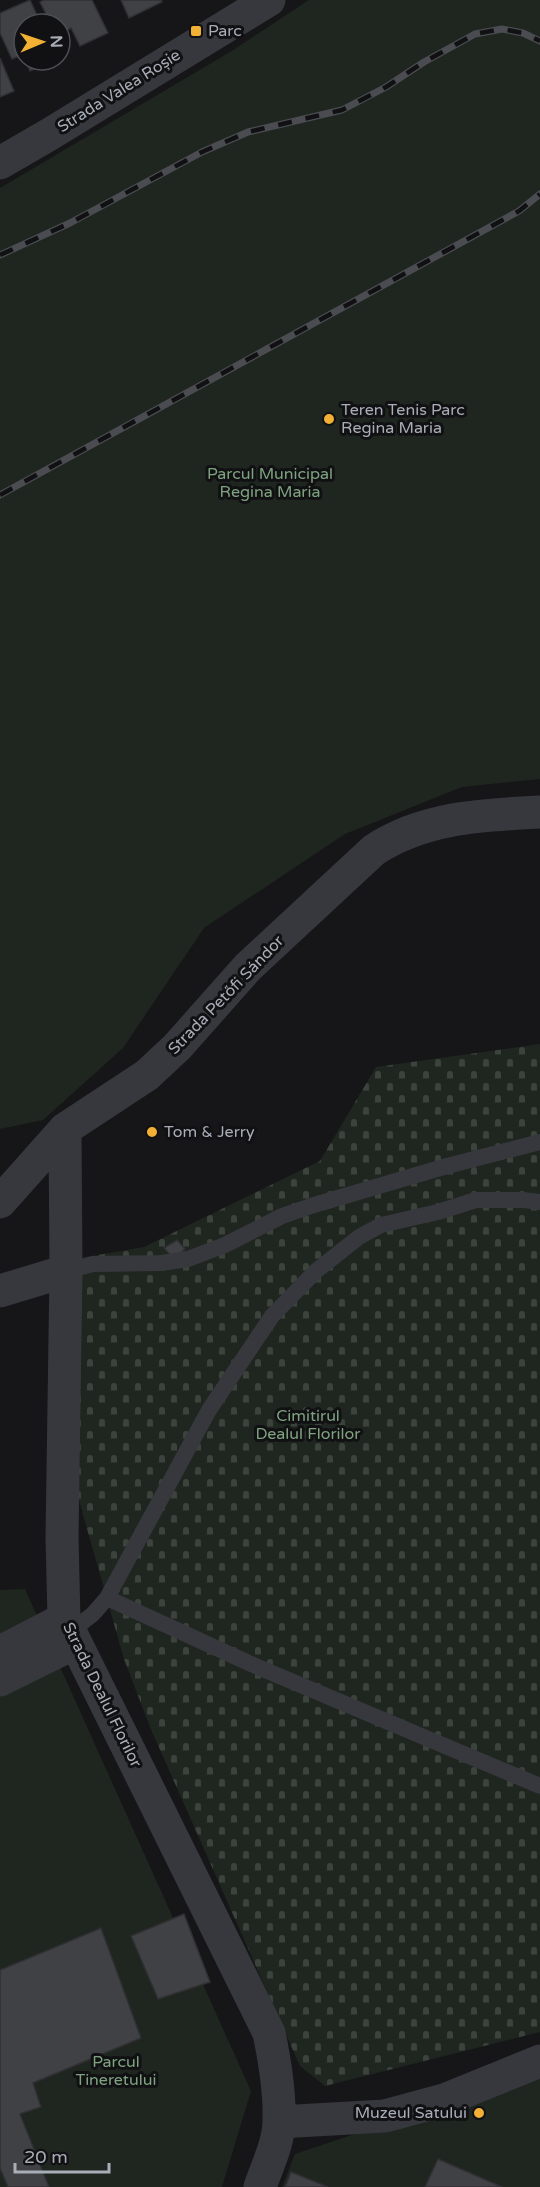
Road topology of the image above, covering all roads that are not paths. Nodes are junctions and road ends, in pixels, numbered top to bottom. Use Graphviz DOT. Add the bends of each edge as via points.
graph roads {
  1 [pos="268,0"];
  2 [pos="0,163"];
  3 [pos="540,812"];
  4 [pos="65,1129"];
  5 [pos="540,1142"];
  6 [pos="0,1202"];
  7 [pos="540,1202"];
  8 [pos="66,1271"];
  9 [pos="0,1291"];
  10 [pos="107,1598"];
  11 [pos="70,1631"];
  12 [pos="0,1652"];
  13 [pos="0,1680"];
  14 [pos="540,1786"];
  15 [pos="540,2061"];
  16 [pos="279,2122"];
  17 [pos="260,2187"];
  1 -- 2 [label="street, Strada Valea Roșie"];
  3 -- 4 [label="street, Strada Petőfi Sándor" via="448,820 395,836 374,850 248,967 147,1075"];
  4 -- 6 [label="street, Strada Petőfi Sándor"];
  4 -- 8 [label="street, Strada Dealul Florilor"];
  5 -- 8 [label="lane" via="314,1204 188,1260 93,1264"];
  7 -- 10 [label="lane" via="476,1200 381,1225 316,1271 272,1316 209,1410"];
  8 -- 9 [label="street"];
  8 -- 11 [label="street, Strada Dealul Florilor" via="62,1538"];
  10 -- 11 [label="lane"];
  10 -- 14 [label="lane" via="251,1664"];
  11 -- 12 [label="street"];
  11 -- 13 [label="street"];
  11 -- 16 [label="street, Strada Dealul Florilor" via="269,2033 277,2072"];
  15 -- 16 [label="street" via="444,2100 386,2116"];
  16 -- 17 [label="street, Strada Dealul Florilor"];
}
